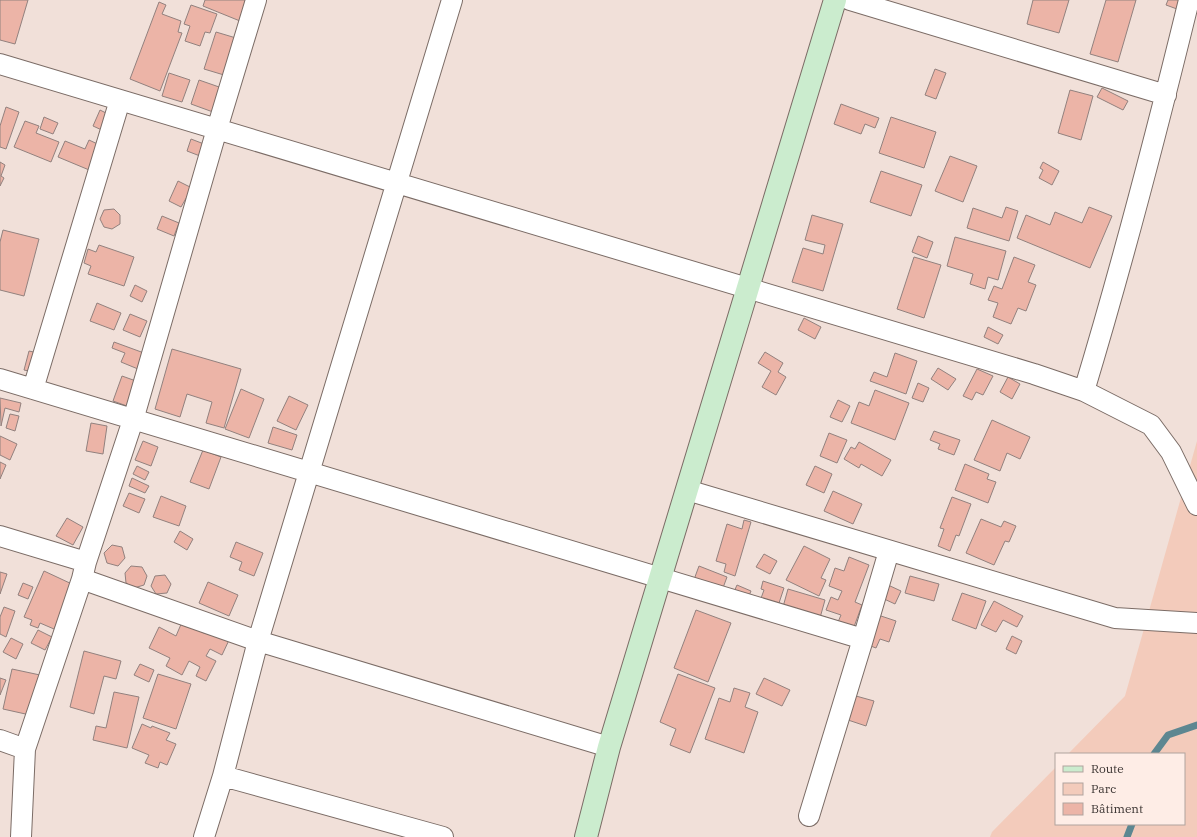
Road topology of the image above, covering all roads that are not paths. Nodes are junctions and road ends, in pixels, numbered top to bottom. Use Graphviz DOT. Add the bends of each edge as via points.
graph roads {
  1 [pos="256,0"];
  2 [pos="452,0"];
  3 [pos="835,0"];
  4 [pos="850,0"];
  5 [pos="1189,0"];
  6 [pos="0,64"];
  7 [pos="1166,95"];
  8 [pos="120,100"];
  9 [pos="217,129"];
  10 [pos="397,183"];
  11 [pos="748,288"];
  12 [pos="0,379"];
  13 [pos="33,389"];
  14 [pos="1084,391"];
  15 [pos="133,420"];
  16 [pos="309,472"];
  17 [pos="687,490"];
  18 [pos="1197,505"];
  19 [pos="0,536"];
  20 [pos="889,551"];
  21 [pos="84,570"];
  22 [pos="660,578"];
  23 [pos="1197,623"];
  24 [pos="863,639"];
  25 [pos="258,641"];
  26 [pos="0,740"];
  27 [pos="609,747"];
  28 [pos="25,749"];
  29 [pos="224,776"];
  30 [pos="809,816"];
  31 [pos="21,837"];
  32 [pos="204,837"];
  33 [pos="443,837"];
  34 [pos="586,837"];
  1 -- 9 [label="street"];
  2 -- 10 [label="street"];
  3 -- 11 [label="street"];
  4 -- 7 [label="street"];
  5 -- 7 [label="street"];
  6 -- 8 [label="street"];
  7 -- 14 [label="street"];
  8 -- 9 [label="street"];
  8 -- 13 [label="street"];
  9 -- 10 [label="street"];
  9 -- 15 [label="street"];
  10 -- 11 [label="street"];
  10 -- 16 [label="street"];
  11 -- 14 [label="street"];
  11 -- 17 [label="street"];
  12 -- 13 [label="street"];
  13 -- 15 [label="street"];
  14 -- 18 [label="street" via="1151,425 1171,452"];
  15 -- 16 [label="street"];
  15 -- 21 [label="street"];
  16 -- 22 [label="street"];
  16 -- 25 [label="street"];
  17 -- 20 [label="street"];
  17 -- 22 [label="street"];
  19 -- 21 [label="street"];
  20 -- 23 [label="street" via="1115,618"];
  20 -- 24 [label="street"];
  21 -- 25 [label="street"];
  21 -- 28 [label="street"];
  22 -- 24 [label="street"];
  22 -- 27 [label="street"];
  24 -- 30 [label="street"];
  25 -- 27 [label="street"];
  25 -- 29 [label="street"];
  26 -- 28 [label="street"];
  27 -- 34 [label="street"];
  28 -- 31 [label="street"];
  29 -- 32 [label="street"];
  29 -- 33 [label="street"];
}
